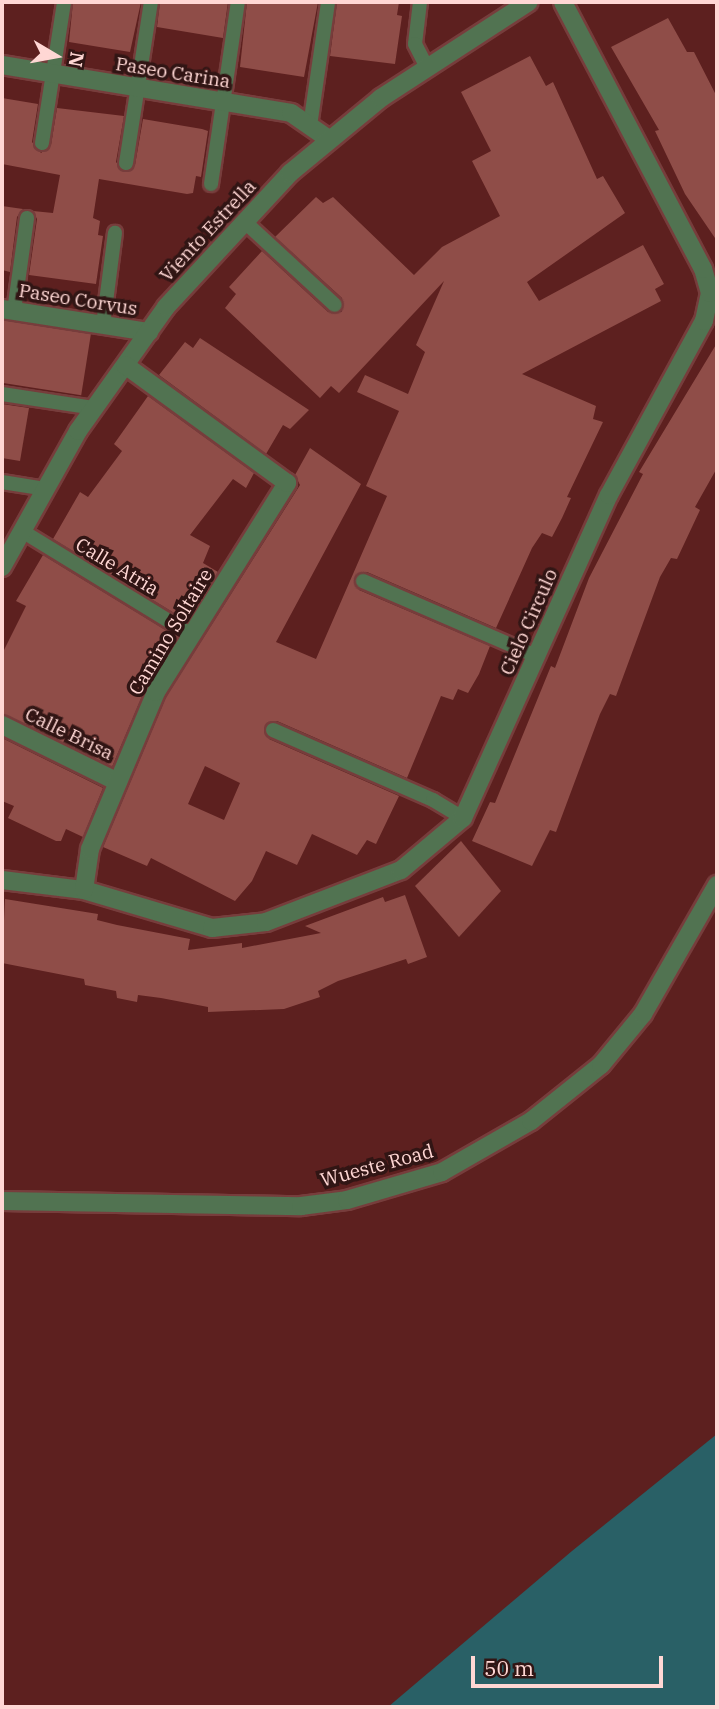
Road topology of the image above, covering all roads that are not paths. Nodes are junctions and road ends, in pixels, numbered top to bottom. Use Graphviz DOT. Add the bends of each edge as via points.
graph roads {
  1 [pos="64,2"];
  2 [pos="151,2"];
  3 [pos="237,2"];
  4 [pos="328,2"];
  5 [pos="420,2"];
  6 [pos="529,2"];
  7 [pos="563,2"];
  8 [pos="2,65"];
  9 [pos="426,66"];
  10 [pos="53,73"];
  11 [pos="137,89"];
  12 [pos="223,102"];
  13 [pos="310,126"];
  14 [pos="330,141"];
  15 [pos="43,143"];
  16 [pos="126,163"];
  17 [pos="211,184"];
  18 [pos="27,218"];
  19 [pos="245,222"];
  20 [pos="115,233"];
  21 [pos="335,305"];
  22 [pos="8,310"];
  23 [pos="103,325"];
  24 [pos="149,332"];
  25 [pos="125,365"];
  26 [pos="2,394"];
  27 [pos="95,408"];
  28 [pos="2,482"];
  29 [pos="46,489"];
  30 [pos="22,531"];
  31 [pos="2,567"];
  32 [pos="363,581"];
  33 [pos="192,635"];
  34 [pos="537,656"];
  35 [pos="2,725"];
  36 [pos="273,730"];
  37 [pos="118,782"];
  38 [pos="463,818"];
  39 [pos="2,880"];
  40 [pos="717,886"];
  41 [pos="84,890"];
  42 [pos="2,1201"];
  1 -- 10 [label="lane"];
  2 -- 11 [label="lane"];
  3 -- 12 [label="lane"];
  4 -- 13 [label="lane"];
  5 -- 9 [label="lane" via="415,44"];
  6 -- 9 [label="street, Viento Estrella"];
  7 -- 34 [label="street, Cielo Circulo" via="703,269 710,293 704,321 609,495"];
  8 -- 10 [label="street, Paseo Carina"];
  9 -- 14 [label="street, Viento Estrella"];
  10 -- 11 [label="street, Paseo Carina"];
  10 -- 15 [label="lane"];
  11 -- 12 [label="street, Paseo Carina"];
  11 -- 16 [label="lane"];
  12 -- 13 [label="street, Paseo Carina" via="291,113"];
  12 -- 17 [label="lane"];
  13 -- 14 [label="street, Paseo Carina"];
  14 -- 19 [label="street, Viento Estrella" via="290,173"];
  18 -- 22 [label="lane"];
  19 -- 21 [label="lane"];
  19 -- 24 [label="street, Viento Estrella"];
  20 -- 23 [label="lane"];
  22 -- 23 [label="street, Paseo Corvus"];
  23 -- 24 [label="street, Paseo Corvus"];
  24 -- 25 [label="street, Viento Estrella"];
  25 -- 27 [label="street, Viento Estrella"];
  25 -- 33 [label="street, Camino Soltaire" via="287,483"];
  26 -- 27 [label="lane"];
  27 -- 29 [label="street, Viento Estrella"];
  28 -- 29 [label="lane"];
  29 -- 30 [label="street, Viento Estrella"];
  30 -- 31 [label="street, Viento Estrella"];
  30 -- 33 [label="lane, Calle Atria"];
  32 -- 34 [label="lane"];
  33 -- 37 [label="street, Camino Soltaire" via="156,692"];
  34 -- 38 [label="street, Cielo Circulo"];
  35 -- 37 [label="street, Calle Brisa"];
  36 -- 38 [label="lane" via="433,800"];
  37 -- 41 [label="street, Camino Soltaire" via="90,849"];
  38 -- 41 [label="street, Cielo Circulo" via="401,870 266,922 212,928"];
  39 -- 41 [label="street, Cielo Circulo"];
  40 -- 42 [label="street, Wueste Road" via="643,1014 601,1065 531,1121 442,1172 347,1200 301,1206"];
}
